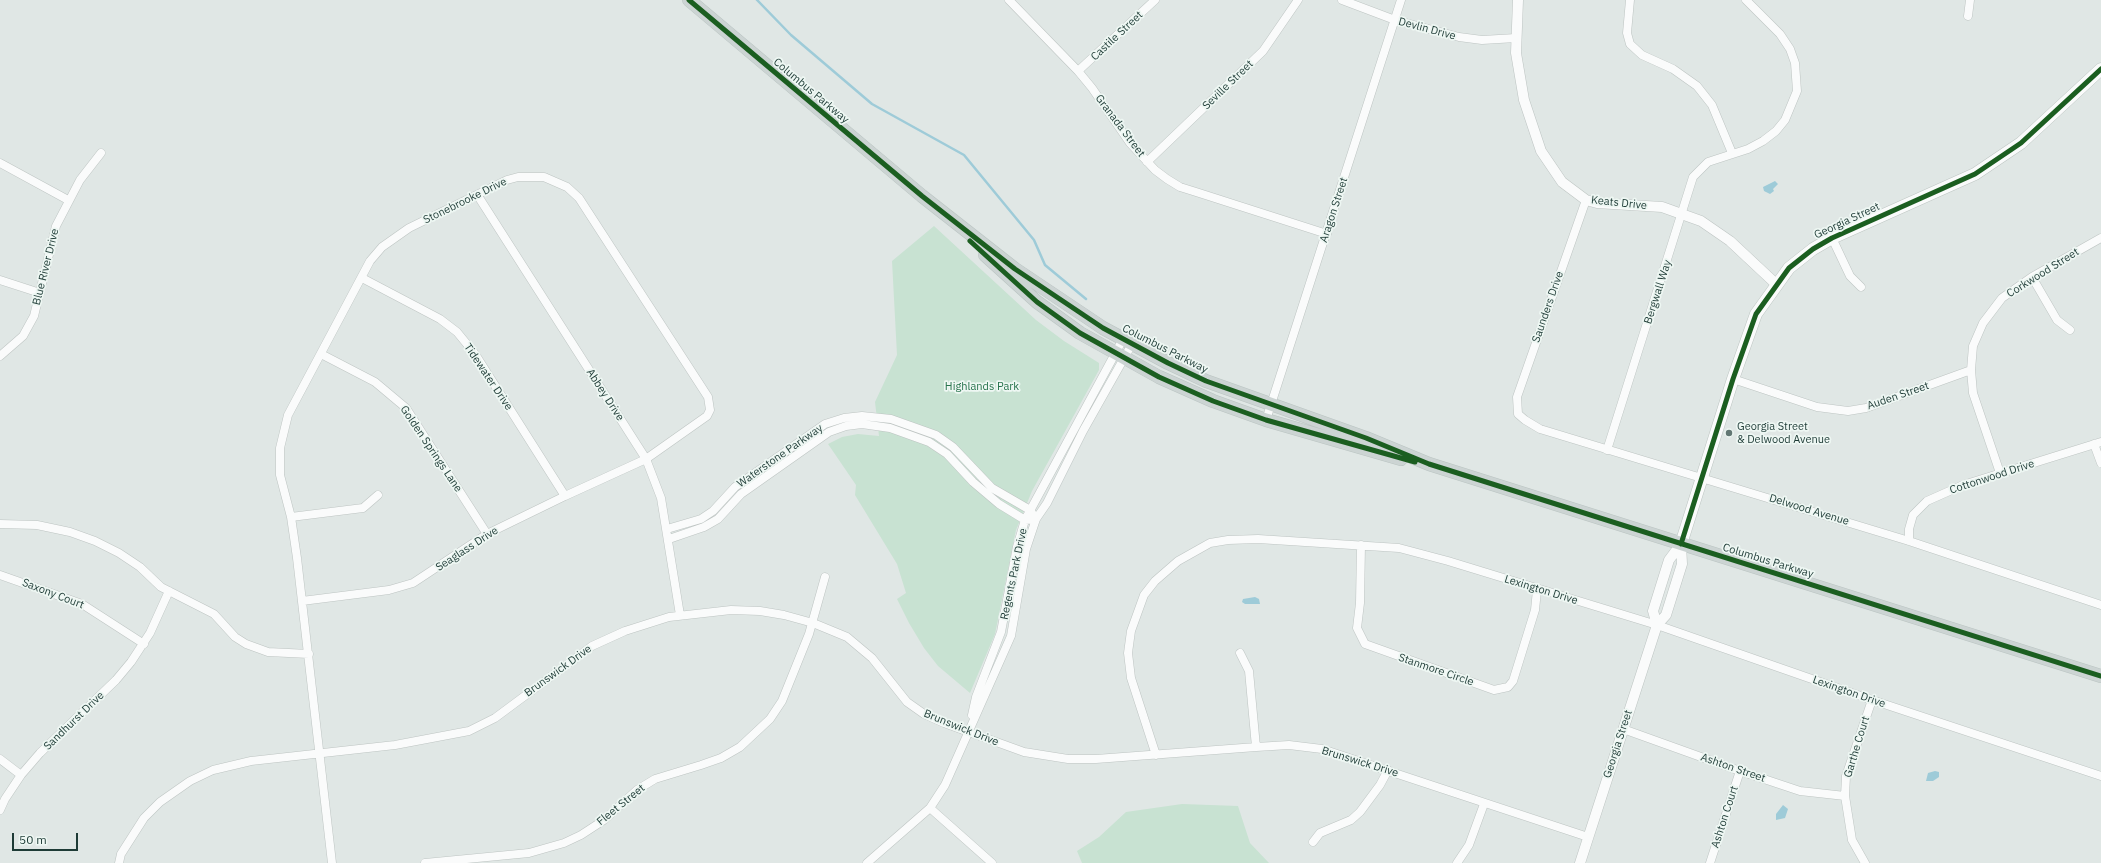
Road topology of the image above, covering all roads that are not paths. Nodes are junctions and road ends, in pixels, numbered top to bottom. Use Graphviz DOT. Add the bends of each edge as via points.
graph roads {
  1 [pos="689,0"];
  2 [pos="1009,0"];
  3 [pos="1155,0"];
  4 [pos="1298,0"];
  5 [pos="1342,0"];
  6 [pos="1401,0"];
  7 [pos="1518,0"];
  8 [pos="1630,0"];
  9 [pos="1747,0"];
  10 [pos="1970,0"];
  11 [pos="1968,16"];
  12 [pos="1395,20"];
  13 [pos="1516,38"];
  14 [pos="2101,69"];
  15 [pos="1078,71"];
  16 [pos="101,153"];
  17 [pos="1732,153"];
  18 [pos="1147,162"];
  19 [pos="0,163"];
  20 [pos="478,196"];
  21 [pos="922,196"];
  22 [pos="68,200"];
  23 [pos="1586,200"];
  24 [pos="1682,213"];
  25 [pos="1327,234"];
  26 [pos="1832,238"];
  27 [pos="2101,238"];
  28 [pos="2032,277"];
  29 [pos="362,278"];
  30 [pos="0,280"];
  31 [pos="1776,284"];
  32 [pos="1861,287"];
  33 [pos="40,293"];
  34 [pos="2070,330"];
  35 [pos="1128,342"];
  36 [pos="321,354"];
  37 [pos="0,356"];
  38 [pos="1119,356"];
  39 [pos="1971,370"];
  40 [pos="1733,378"];
  41 [pos="1272,406"];
  42 [pos="1518,414"];
  43 [pos="1266,420"];
  44 [pos="2097,443"];
  45 [pos="1608,450"];
  46 [pos="646,459"];
  47 [pos="2101,463"];
  48 [pos="1429,464"];
  49 [pos="2000,473"];
  50 [pos="1703,477"];
  51 [pos="378,495"];
  52 [pos="564,496"];
  53 [pos="1030,510"];
  54 [pos="291,517"];
  55 [pos="1036,519"];
  56 [pos="1025,520"];
  57 [pos="0,524"];
  58 [pos="667,529"];
  59 [pos="487,534"];
  60 [pos="669,539"];
  61 [pos="1909,541"];
  62 [pos="1681,544"];
  63 [pos="1361,545"];
  64 [pos="0,575"];
  65 [pos="825,578"];
  66 [pos="1537,590"];
  67 [pos="170,592"];
  68 [pos="302,601"];
  69 [pos="2101,605"];
  70 [pos="680,615"];
  71 [pos="813,623"];
  72 [pos="1657,625"];
  73 [pos="144,644"];
  74 [pos="1240,653"];
  75 [pos="309,654"];
  76 [pos="2101,676"];
  77 [pos="1872,700"];
  78 [pos="1623,728"];
  79 [pos="968,731"];
  80 [pos="1256,747"];
  81 [pos="320,754"];
  82 [pos="1156,755"];
  83 [pos="0,759"];
  84 [pos="1388,770"];
  85 [pos="1740,771"];
  86 [pos="21,775"];
  87 [pos="2101,776"];
  88 [pos="1845,796"];
  89 [pos="1484,804"];
  90 [pos="930,808"];
  91 [pos="0,810"];
  92 [pos="1588,837"];
  93 [pos="1313,842"];
  94 [pos="483,860"];
  95 [pos="119,863"];
  96 [pos="332,863"];
  97 [pos="425,863"];
  98 [pos="867,863"];
  99 [pos="992,863"];
  100 [pos="1457,863"];
  101 [pos="1580,863"];
  102 [pos="1710,863"];
  103 [pos="1865,863"];
  1 -- 21 [label="main road, Columbus Parkway"];
  2 -- 15 [label="street, Granada Street"];
  3 -- 15 [label="street, Castile Street"];
  4 -- 18 [label="street, Seville Street" via="1263,51"];
  5 -- 12 [label="street, Devlin Drive"];
  6 -- 12 [label="street, Aragon Street"];
  7 -- 13 [label="street, Keats Drive"];
  8 -- 17 [label="street" via="1627,33 1630,44 1642,55 1673,69 1697,86 1712,105"];
  9 -- 17 [label="street, Bergwall Way" via="1780,34 1790,49 1795,63 1797,91 1776,131 1748,149"];
  10 -- 11 [label="street"];
  12 -- 13 [label="street, Devlin Drive" via="1459,38"];
  12 -- 25 [label="street, Aragon Street"];
  13 -- 23 [label="street, Keats Drive" via="1524,100 1541,151 1562,182"];
  14 -- 26 [label="main road, Georgia Street" via="2021,143 1975,174"];
  15 -- 18 [label="street, Granada Street" via="1130,143"];
  16 -- 22 [label="street, Blue River Drive"];
  17 -- 24 [label="street, Bergwall Way" via="1708,162 1693,177"];
  18 -- 25 [label="street, Granada Street" via="1180,187"];
  19 -- 22 [label="street"];
  20 -- 29 [label="street, Stonebrooke Drive" via="395,236 370,261"];
  20 -- 46 [label="street, Abbey Drive"];
  20 -- 46 [label="street, Stonebrooke Drive" via="507,180 531,176 555,181 573,192 708,397 710,410 707,416"];
  21 -- 35 [label="main road, Columbus Parkway" via="1016,269 1064,303"];
  21 -- 38 [label="main road, Columbus Parkway" via="1037,302 1080,333"];
  22 -- 33 [label="street, Blue River Drive" via="54,232"];
  23 -- 24 [label="street, Keats Drive" via="1662,208"];
  23 -- 42 [label="street, Saunders Drive" via="1517,397"];
  24 -- 31 [label="street, Keats Drive" via="1701,221 1730,241"];
  24 -- 45 [label="street, Bergwall Way"];
  25 -- 41 [label="street, Aragon Street"];
  26 -- 31 [label="main road, Georgia Street" via="1800,258"];
  26 -- 32 [label="street" via="1850,276"];
  27 -- 28 [label="street, Corkwood Street"];
  28 -- 34 [label="street" via="2057,320"];
  28 -- 39 [label="street, Corkwood Street" via="2002,298 1983,323 1973,346"];
  29 -- 36 [label="street, Stonebrooke Drive"];
  29 -- 52 [label="street, Tidewater Drive" via="440,319 457,332 474,354"];
  30 -- 33 [label="street"];
  31 -- 40 [label="main road, Georgia Street" via="1756,314"];
  33 -- 37 [label="street, Blue River Drive" via="34,316 23,336"];
  35 -- 38 [label="street, Regents Park Drive"];
  35 -- 41 [label="main road, Columbus Parkway" via="1206,381"];
  36 -- 54 [label="street, Stonebrooke Drive" via="288,414 282,432 280,475"];
  36 -- 59 [label="street, Golden Springs Lane" via="375,382 406,408"];
  38 -- 43 [label="main road, Columbus Parkway" via="1213,401"];
  38 -- 53 [label="street, Regents Park Drive"];
  38 -- 55 [label="street, Regents Park Drive"];
  39 -- 40 [label="street, Auden Street" via="1866,408 1848,411 1817,407"];
  39 -- 49 [label="street, Corkwood Street" via="1973,393"];
  40 -- 50 [label="main road, Georgia Street"];
  41 -- 43 [label="street, Aragon Street"];
  41 -- 48 [label="main road, Columbus Parkway" via="1366,438"];
  42 -- 45 [label="street, Delwood Avenue" via="1540,429"];
  43 -- 48 [label="main road, Columbus Parkway" via="1389,456"];
  44 -- 47 [label="street"];
  44 -- 49 [label="street, Cottonwood Drive"];
  45 -- 50 [label="street, Delwood Avenue"];
  46 -- 52 [label="street, Seaglass Drive"];
  46 -- 58 [label="street, Abbey Drive" via="661,498"];
  48 -- 62 [label="main road, Columbus Parkway"];
  49 -- 61 [label="street, Cottonwood Drive" via="1963,484 1927,500 1913,515"];
  50 -- 61 [label="street, Delwood Avenue"];
  50 -- 62 [label="main road, Georgia Street"];
  51 -- 54 [label="street" via="363,508"];
  52 -- 59 [label="street, Seaglass Drive"];
  53 -- 55 [label="street, Waterstone Parkway"];
  53 -- 56 [label="street, Regents Park Drive"];
  53 -- 58 [label="street, Waterstone Parkway" via="992,488 953,447 936,435 891,419 862,416 825,424 735,488 713,511 700,519"];
  54 -- 68 [label="street, Stonebrooke Drive"];
  55 -- 56 [label="street"];
  55 -- 79 [label="street, Regents Park Drive" via="1026,549 1011,636"];
  56 -- 60 [label="street, Waterstone Parkway" via="986,495 947,454 929,442 890,428 862,424 829,432 741,494 718,518 704,527"];
  56 -- 79 [label="street, Regents Park Drive" via="1017,547 1001,632 976,697"];
  57 -- 67 [label="street" via="37,525 70,532 95,541 140,567"];
  58 -- 60 [label="street, Abbey Drive"];
  59 -- 68 [label="street, Seaglass Drive" via="413,583 389,590"];
  60 -- 70 [label="street, Abbey Drive"];
  61 -- 69 [label="street, Delwood Avenue"];
  62 -- 72 [label="street, Georgia Street" via="1682,564 1666,615"];
  62 -- 76 [label="main road, Columbus Parkway"];
  63 -- 66 [label="street, Lexington Drive" via="1399,548"];
  63 -- 66 [label="street, Stanmore Circle" via="1357,628 1365,644 1494,690 1508,687 1513,681 1535,610"];
  63 -- 82 [label="street, Lexington Drive" via="1228,540 1196,550 1155,580 1137,611 1128,653 1133,684"];
  64 -- 73 [label="street, Saxony Court" via="82,604"];
  65 -- 71 [label="street, Fleet Street"];
  66 -- 72 [label="street, Lexington Drive"];
  67 -- 73 [label="street, Sandhurst Drive"];
  67 -- 75 [label="street" via="214,614 235,637 258,650"];
  68 -- 75 [label="street, Stonebrooke Drive"];
  70 -- 71 [label="street, Brunswick Drive" via="731,610 760,611"];
  70 -- 81 [label="street, Brunswick Drive" via="625,631 592,646 495,718 469,731 395,745"];
  71 -- 79 [label="street, Brunswick Drive" via="847,637 862,648 907,702 924,714"];
  71 -- 94 [label="street, Fleet Street" via="782,701 770,719 740,747 701,766 655,779 637,790 604,820 564,843 530,853"];
  72 -- 77 [label="street, Lexington Drive"];
  72 -- 78 [label="street, Georgia Street"];
  73 -- 86 [label="street, Sandhurst Drive" via="116,680 40,753"];
  74 -- 80 [label="street" via="1249,671"];
  75 -- 81 [label="street, Stonebrooke Drive"];
  77 -- 87 [label="street, Lexington Drive"];
  77 -- 88 [label="street, Garthe Court" via="1846,776"];
  78 -- 85 [label="street, Ashton Street"];
  78 -- 92 [label="street, Georgia Street"];
  79 -- 82 [label="street, Brunswick Drive" via="1024,752 1046,757 1096,759"];
  79 -- 90 [label="street, Regents Park Drive" via="945,785"];
  80 -- 82 [label="street, Brunswick Drive"];
  80 -- 84 [label="street, Brunswick Drive" via="1289,745 1322,750"];
  81 -- 95 [label="street, Brunswick Drive" via="232,764 190,781 160,802 144,818 121,854"];
  81 -- 96 [label="street"];
  83 -- 86 [label="street"];
  84 -- 89 [label="street, Brunswick Drive"];
  84 -- 93 [label="street" via="1360,812 1351,820 1320,833"];
  85 -- 88 [label="street, Ashton Street" via="1800,791"];
  85 -- 102 [label="street, Ashton Court"];
  86 -- 91 [label="street, Sandhurst Drive"];
  88 -- 103 [label="street, Garthe Court" via="1852,840"];
  89 -- 92 [label="street, Brunswick Drive"];
  89 -- 100 [label="street" via="1469,845"];
  90 -- 98 [label="street, Regents Park Drive"];
  90 -- 99 [label="street"];
  92 -- 101 [label="street, Georgia Street"];
  94 -- 97 [label="street, Fleet Street"];
}
